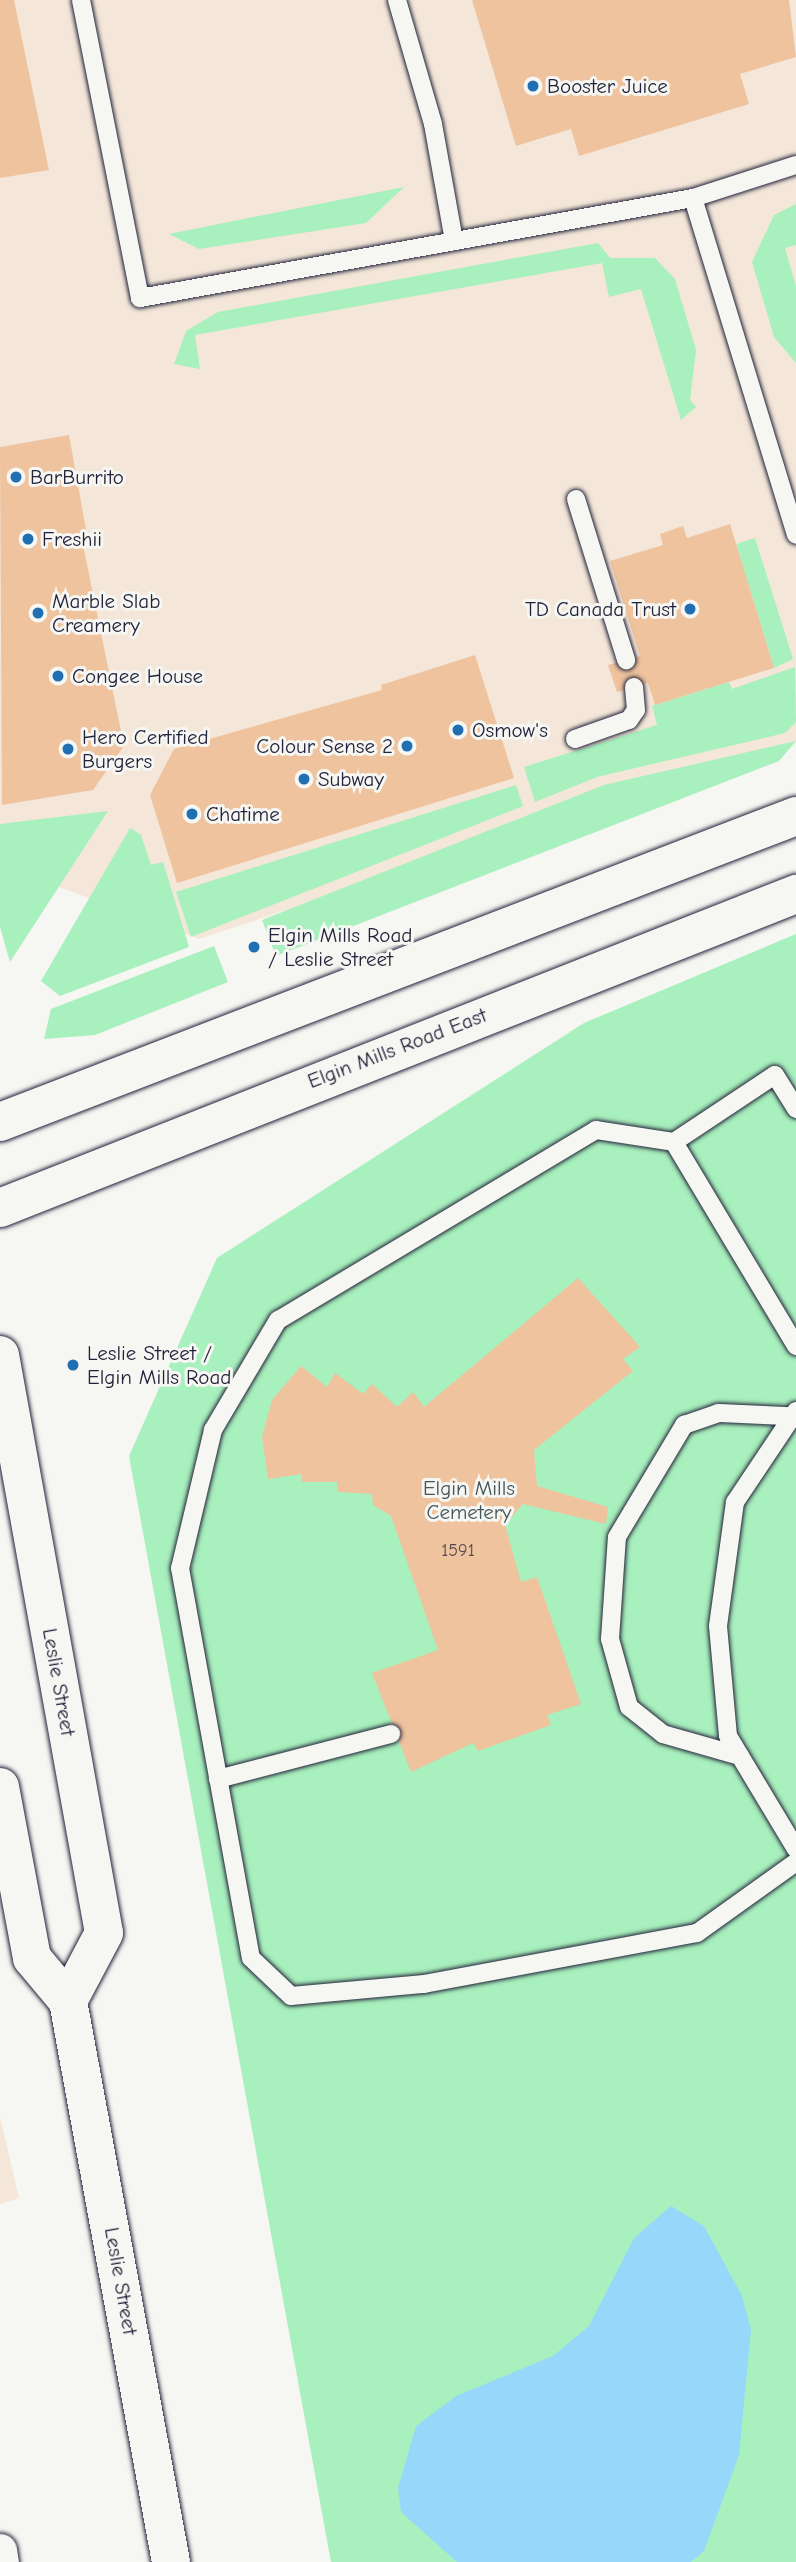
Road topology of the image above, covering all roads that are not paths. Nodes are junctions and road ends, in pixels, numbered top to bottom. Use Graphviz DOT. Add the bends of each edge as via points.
graph roads {
  1 [pos="81,0"];
  2 [pos="397,0"];
  3 [pos="796,165"];
  4 [pos="693,198"];
  5 [pos="454,241"];
  6 [pos="576,499"];
  7 [pos="796,535"];
  8 [pos="626,660"];
  9 [pos="634,687"];
  10 [pos="575,739"];
  11 [pos="796,816"];
  12 [pos="796,894"];
  13 [pos="796,1109"];
  14 [pos="0,1122"];
  15 [pos="674,1142"];
  16 [pos="0,1208"];
  17 [pos="796,1346"];
  18 [pos="0,1355"];
  19 [pos="792,1414"];
  20 [pos="391,1734"];
  21 [pos="740,1756"];
  22 [pos="218,1779"];
  23 [pos="0,1787"];
  24 [pos="796,1849"];
  25 [pos="796,1861"];
  26 [pos="68,2001"];
  27 [pos="0,2550"];
  28 [pos="2,2562"];
  29 [pos="171,2562"];
  1 -- 5 [label="lane" via="140,298"];
  2 -- 5 [label="lane" via="433,124"];
  3 -- 4 [label="lane"];
  4 -- 5 [label="lane"];
  4 -- 7 [label="lane"];
  6 -- 8 [label="lane"];
  9 -- 10 [label="lane" via="636,710 629,720"];
  11 -- 14 [label="main road"];
  12 -- 16 [label="main road, Elgin Mills Road East"];
  13 -- 15 [label="lane" via="775,1076"];
  15 -- 17 [label="lane"];
  15 -- 22 [label="lane" via="596,1130 278,1320 214,1430 180,1568"];
  18 -- 26 [label="main road, Leslie Street" via="104,1933"];
  19 -- 21 [label="lane" via="735,1502 718,1626 728,1736"];
  19 -- 21 [label="lane" via="718,1413 684,1425 617,1537 610,1639 629,1707 663,1734"];
  20 -- 22 [label="lane"];
  21 -- 24 [label="lane"];
  22 -- 25 [label="lane" via="251,1958 291,1996 424,1984 697,1933"];
  23 -- 26 [label="main road, Leslie Street" via="32,1958"];
  26 -- 29 [label="main road, Leslie Street"];
  27 -- 28 [label="street"];
}
